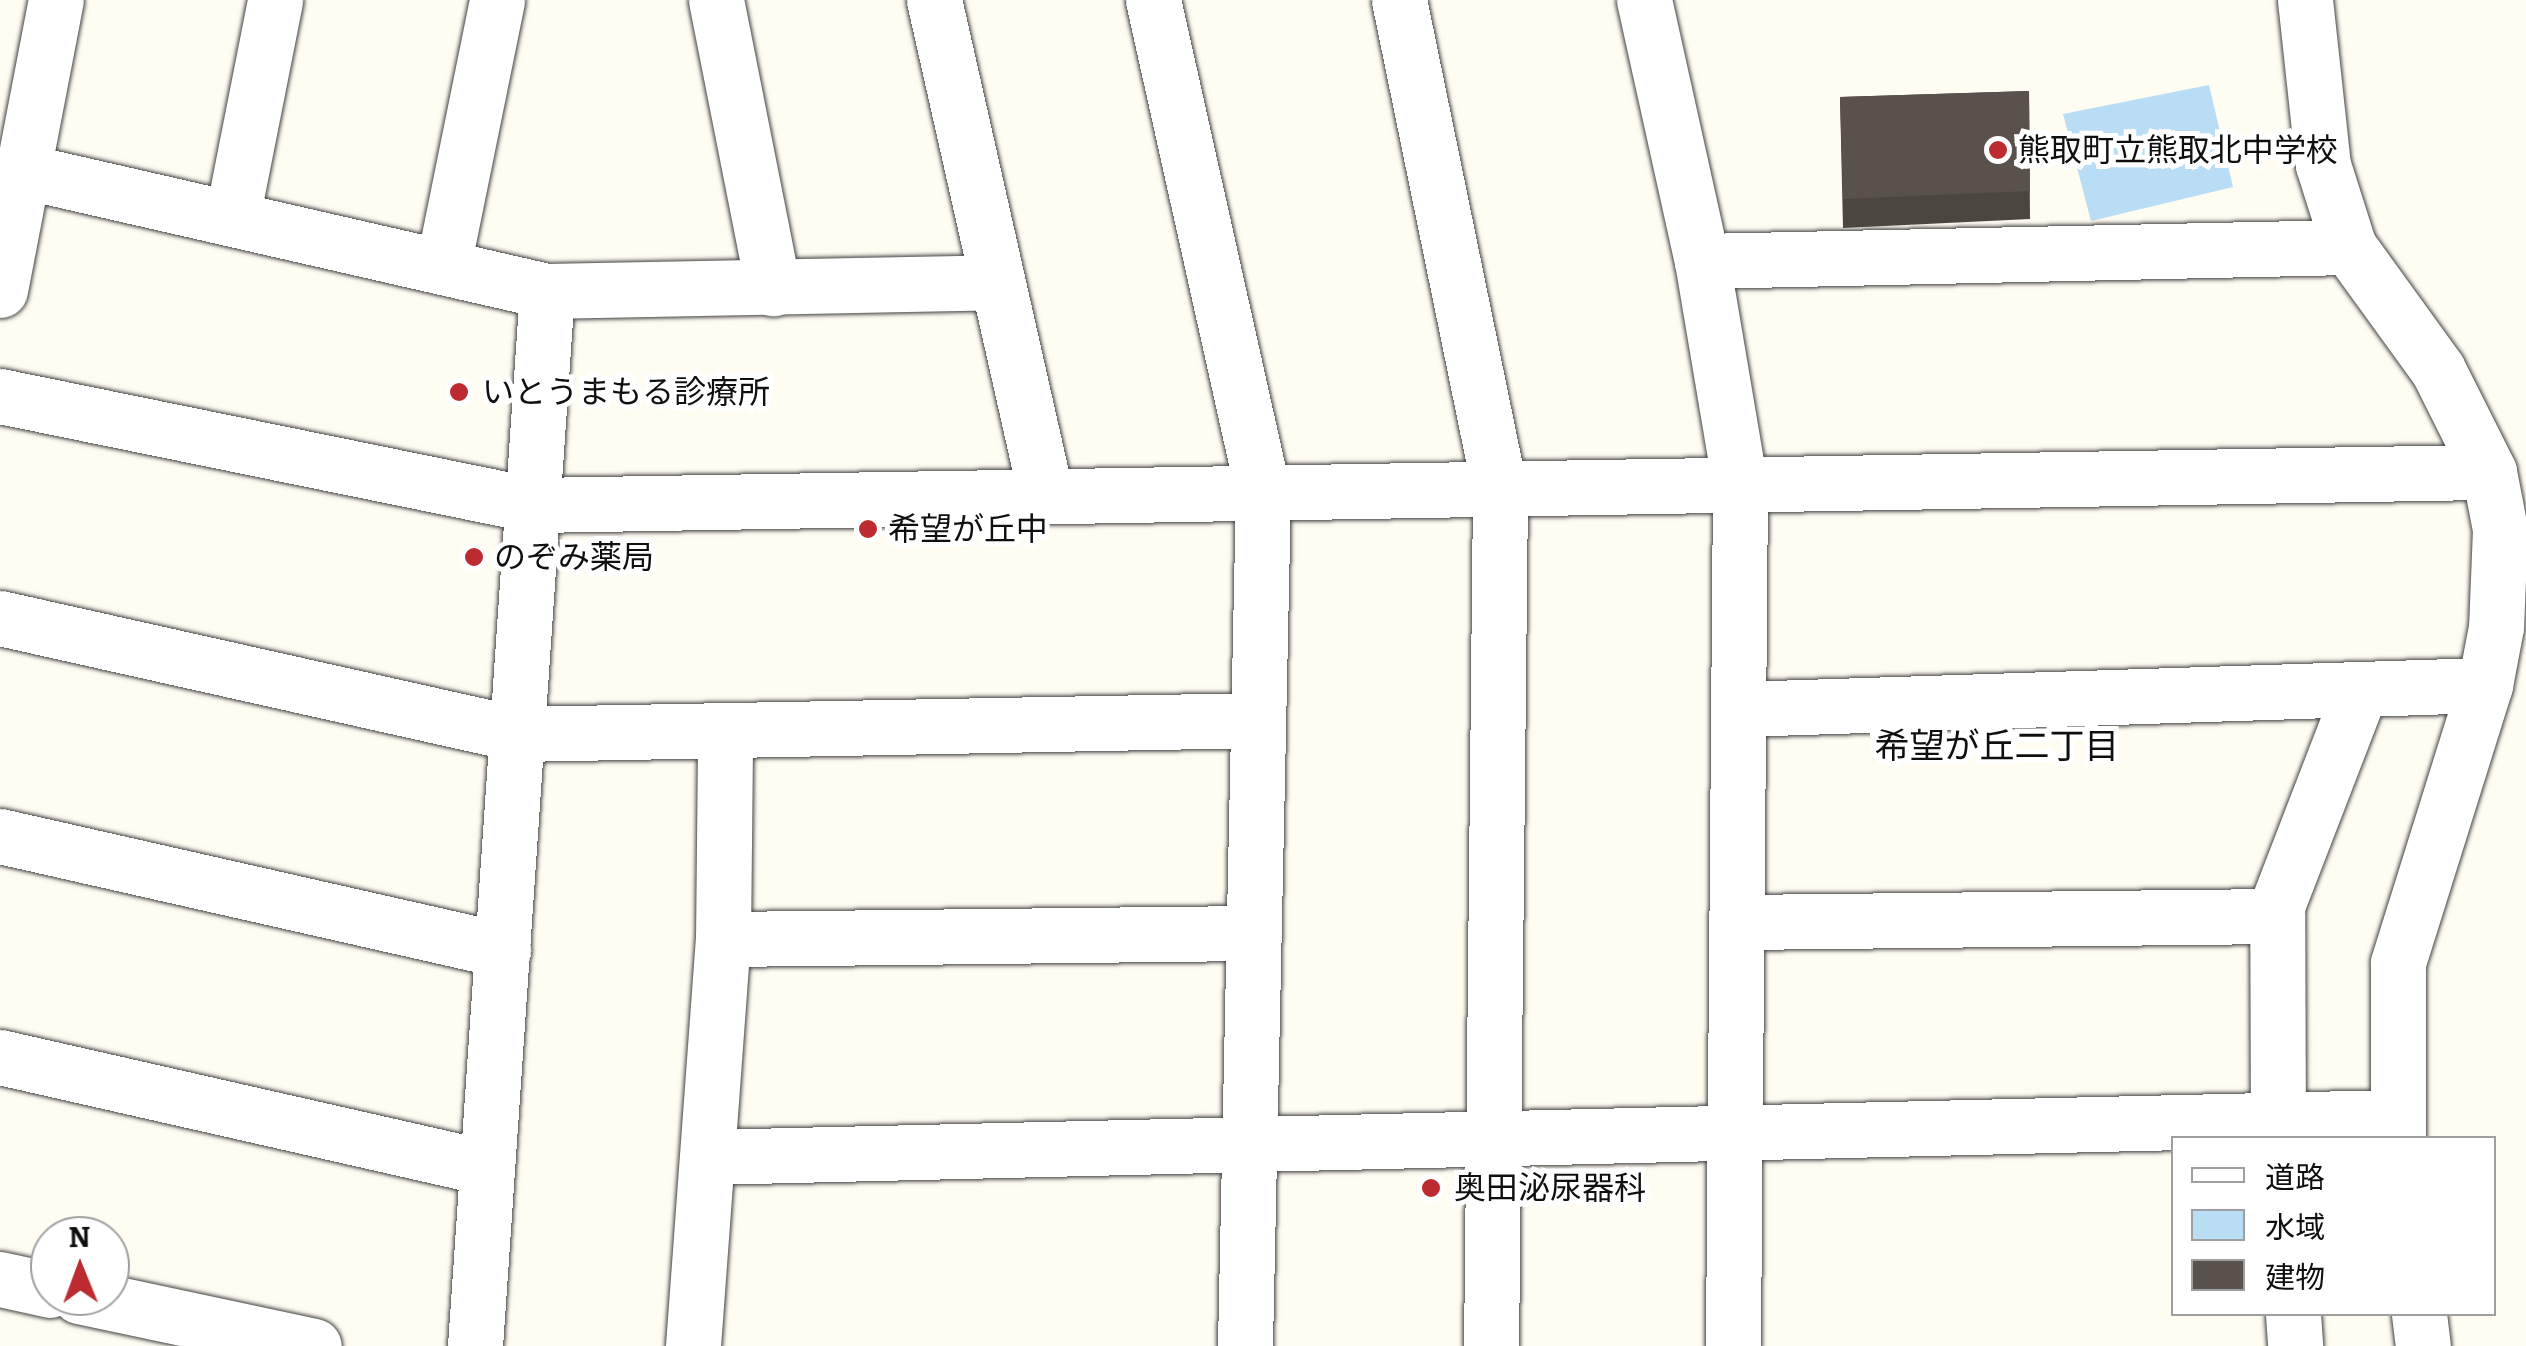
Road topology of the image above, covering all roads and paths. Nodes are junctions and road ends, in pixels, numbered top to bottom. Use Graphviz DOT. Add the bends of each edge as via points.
graph roads {
  1 [pos="56,0"];
  2 [pos="275,0"];
  3 [pos="497,0"];
  4 [pos="716,0"];
  5 [pos="934,0"];
  6 [pos="1153,0"];
  7 [pos="1399,0"];
  8 [pos="1644,0"];
  9 [pos="2305,0"];
  10 [pos="23,171"];
  11 [pos="232,218"];
  12 [pos="2349,247"];
  13 [pos="1702,262"];
  14 [pos="443,266"];
  15 [pos="996,282"];
  16 [pos="774,288"];
  17 [pos="0,290"];
  18 [pos="547,291"];
  19 [pos="0,396"];
  20 [pos="2489,472"];
  21 [pos="1740,486"];
  22 [pos="1500,492"];
  23 [pos="1263,493"];
  24 [pos="1046,496"];
  25 [pos="534,506"];
  26 [pos="0,618"];
  27 [pos="2485,685"];
  28 [pos="2359,694"];
  29 [pos="1741,709"];
  30 [pos="1258,720"];
  31 [pos="726,733"];
  32 [pos="518,734"];
  33 [pos="0,836"];
  34 [pos="2277,916"];
  35 [pos="1739,922"];
  36 [pos="1253,933"];
  37 [pos="723,940"];
  38 [pos="503,950"];
  39 [pos="0,1056"];
  40 [pos="2396,1128"];
  41 [pos="2278,1131"];
  42 [pos="1737,1135"];
  43 [pos="1494,1140"];
  44 [pos="1253,1146"];
  45 [pos="708,1158"];
  46 [pos="486,1166"];
  47 [pos="0,1280"];
  48 [pos="30,1286"];
  49 [pos="130,1312"];
  50 [pos="2293,1316"];
  51 [pos="2419,1316"];
  52 [pos="204,1335"];
  53 [pos="314,1346"];
  54 [pos="475,1346"];
  55 [pos="693,1346"];
  56 [pos="1245,1346"];
  57 [pos="1491,1346"];
  58 [pos="1732,1346"];
  59 [pos="2295,1346"];
  60 [pos="2423,1346"];
  1 -- 10 [label="street"];
  2 -- 11 [label="street"];
  3 -- 14 [label="street"];
  4 -- 16 [label="street"];
  5 -- 15 [label="street"];
  6 -- 23 [label="street"];
  7 -- 22 [label="street"];
  8 -- 13 [label="street"];
  9 -- 12 [label="street" via="2323,165"];
  10 -- 11 [label="street"];
  10 -- 17 [label="street"];
  11 -- 14 [label="street"];
  12 -- 13 [label="street"];
  12 -- 20 [label="street" via="2438,370"];
  13 -- 21 [label="street"];
  14 -- 18 [label="street"];
  15 -- 16 [label="street"];
  15 -- 24 [label="street"];
  16 -- 18 [label="street"];
  18 -- 25 [label="street"];
  19 -- 25 [label="street"];
  20 -- 21 [label="street"];
  20 -- 27 [label="street" via="2500,528 2496,628"];
  21 -- 22 [label="street"];
  21 -- 29 [label="street"];
  22 -- 23 [label="street"];
  22 -- 43 [label="street"];
  23 -- 24 [label="street"];
  23 -- 30 [label="street"];
  24 -- 25 [label="street"];
  25 -- 32 [label="street"];
  26 -- 32 [label="street"];
  27 -- 28 [label="street"];
  27 -- 40 [label="street" via="2398,962"];
  28 -- 29 [label="street"];
  28 -- 34 [label="street"];
  29 -- 35 [label="street"];
  30 -- 31 [label="street"];
  30 -- 36 [label="street"];
  31 -- 32 [label="street"];
  31 -- 37 [label="street"];
  32 -- 38 [label="street"];
  33 -- 38 [label="street"];
  34 -- 35 [label="street"];
  34 -- 41 [label="street"];
  35 -- 42 [label="street"];
  36 -- 37 [label="street"];
  36 -- 44 [label="street"];
  37 -- 45 [label="street"];
  38 -- 46 [label="street"];
  39 -- 46 [label="street"];
  40 -- 41 [label="street"];
  41 -- 42 [label="street"];
  42 -- 43 [label="street"];
  42 -- 58 [label="street"];
  43 -- 44 [label="street"];
  43 -- 57 [label="street"];
  44 -- 45 [label="street"];
  44 -- 56 [label="street"];
  45 -- 55 [label="street"];
  46 -- 54 [label="street"];
  47 -- 48 [label="street"];
  49 -- 52 [label="street"];
  50 -- 59 [label="street"];
  51 -- 60 [label="street"];
  52 -- 53 [label="street"];
}
